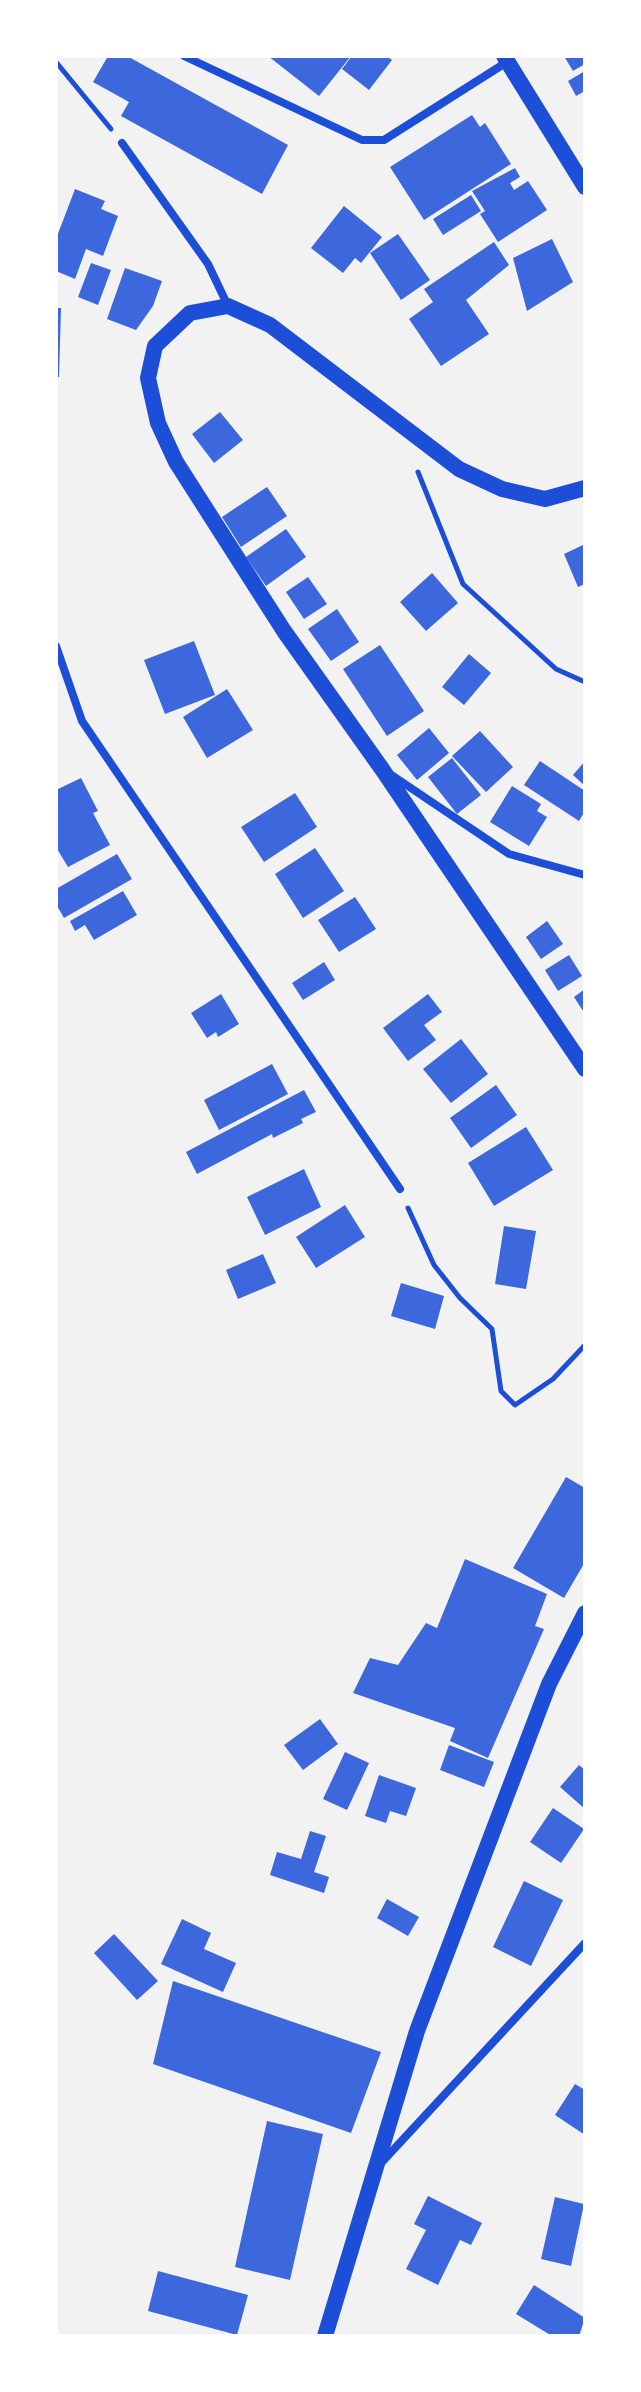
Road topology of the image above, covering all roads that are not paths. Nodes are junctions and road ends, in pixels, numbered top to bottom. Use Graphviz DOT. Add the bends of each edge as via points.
graph roads {
  1 [pos="184,56"];
  2 [pos="506,59"];
  3 [pos="122,143"];
  4 [pos="585,187"];
  5 [pos="228,306"];
  6 [pos="585,488"];
  7 [pos="56,646"];
  8 [pos="382,769"];
  9 [pos="585,875"];
  10 [pos="585,1069"];
  11 [pos="400,1189"];
  12 [pos="585,1613"];
  13 [pos="585,1943"];
  14 [pos="371,2174"];
  15 [pos="325,2336"];
  1 -- 2 [label="street" via="362,140 384,140"];
  2 -- 4 [label="main road"];
  3 -- 5 [label="street" via="208,264"];
  5 -- 6 [label="main road" via="270,325 459,469 502,489 545,499"];
  5 -- 8 [label="main road" via="190,313 155,346 148,378 158,423 176,462 284,631"];
  7 -- 11 [label="street" via="82,721"];
  8 -- 9 [label="street" via="509,854"];
  8 -- 10 [label="main road"];
  12 -- 14 [label="main road" via="549,1684 509,1787 417,2031"];
  13 -- 14 [label="street"];
  14 -- 15 [label="main road"];
}
